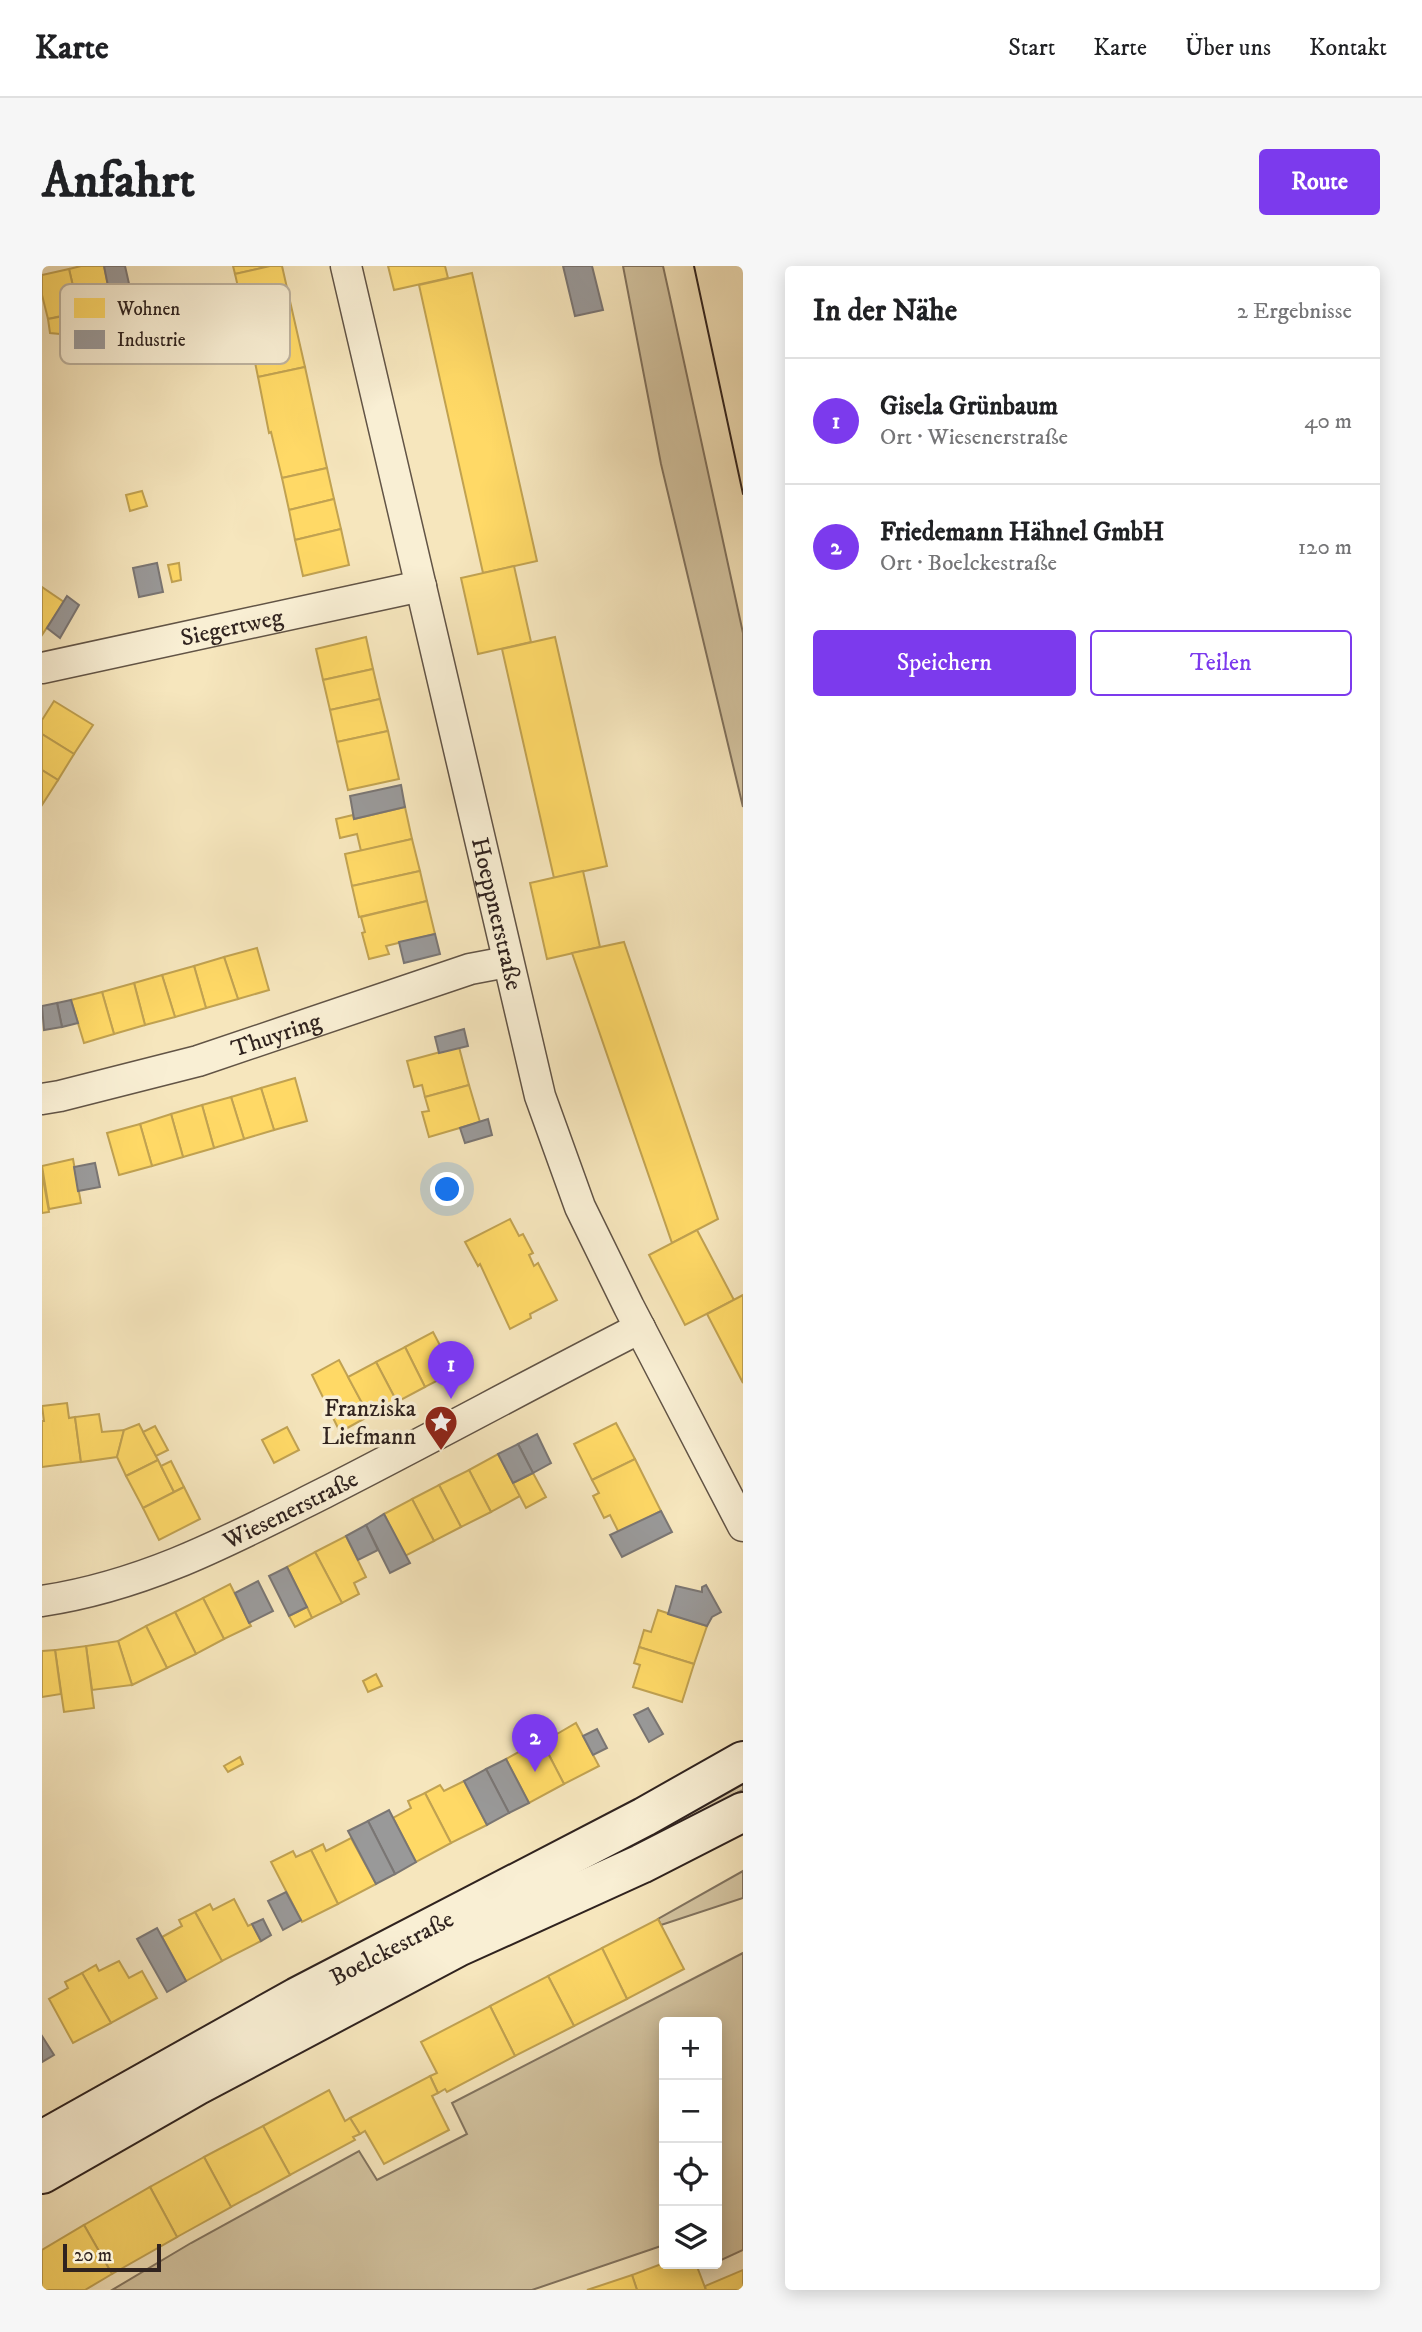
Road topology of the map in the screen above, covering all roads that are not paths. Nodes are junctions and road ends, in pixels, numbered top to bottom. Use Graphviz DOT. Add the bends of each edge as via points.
graph roads {
  1 [pos="346,266"];
  2 [pos="421,586"];
  3 [pos="42,668"];
  4 [pos="507,962"];
  5 [pos="42,1099"];
  6 [pos="640,1328"];
  7 [pos="743,1525"];
  8 [pos="42,1601"];
  9 [pos="743,1761"];
  10 [pos="743,1812"];
  11 [pos="42,2140"];
  12 [pos="42,2174"];
  1 -- 2 [label="street, Hoeppnerstraße"];
  2 -- 3 [label="street, Siegertweg"];
  2 -- 4 [label="street, Hoeppnerstraße"];
  4 -- 5 [label="street, Thuyring" via="470,968 198,1061"];
  4 -- 6 [label="street, Hoeppnerstraße" via="540,1096 580,1208"];
  6 -- 7 [label="street, Hoeppnerstraße"];
  6 -- 8 [label="street, Wiesenerstraße" via="239,1535 133,1580"];
  9 -- 11 [label="main road, Boelckestraße" via="297,1997"];
  10 -- 12 [label="main road, Boelckestraße" via="458,1947"];
}
